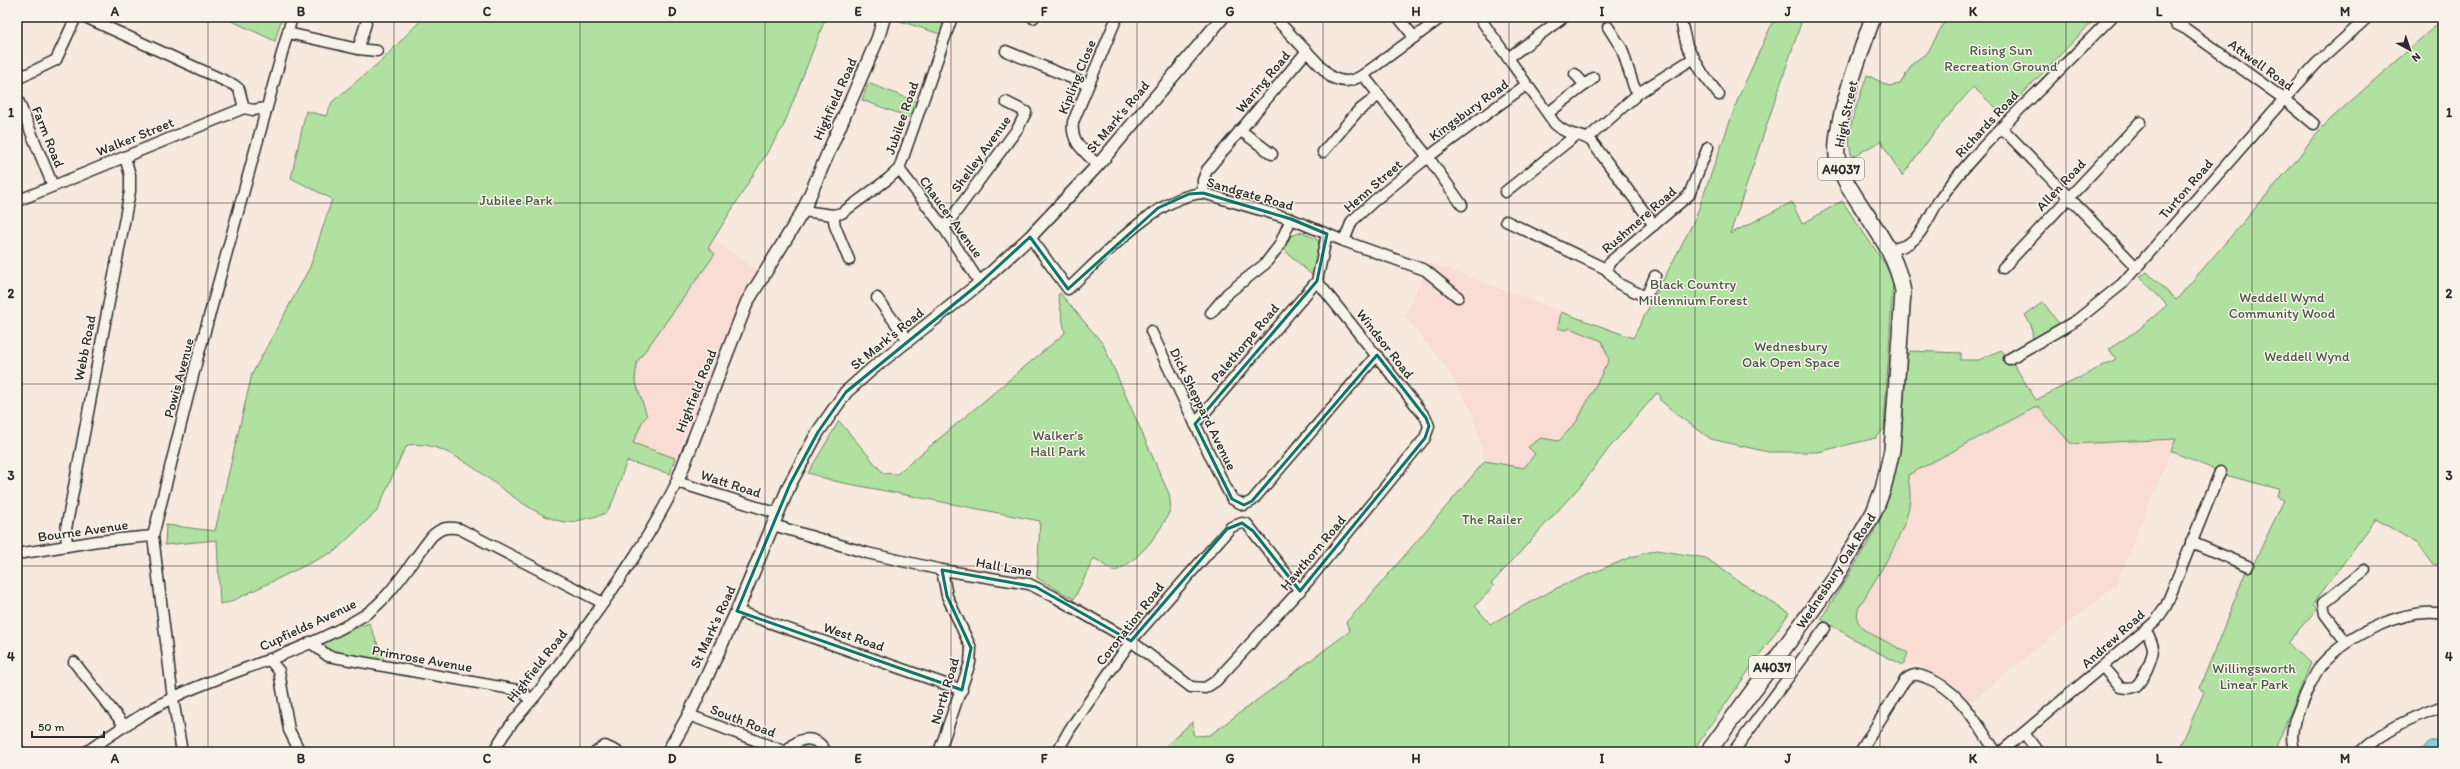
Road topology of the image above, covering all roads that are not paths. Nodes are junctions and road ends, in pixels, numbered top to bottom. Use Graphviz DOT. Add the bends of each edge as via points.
graph roads {
  1 [pos="76,17"];
  2 [pos="85,17"];
  3 [pos="292,17"];
  4 [pos="884,17"];
  5 [pos="952,17"];
  6 [pos="1117,17"];
  7 [pos="1223,17"];
  8 [pos="1274,17"];
  9 [pos="1398,17"];
  10 [pos="1442,17"];
  11 [pos="1479,17"];
  12 [pos="1564,17"];
  13 [pos="1680,17"];
  14 [pos="1873,17"];
  15 [pos="2112,17"];
  16 [pos="2172,17"];
  17 [pos="2368,17"];
  18 [pos="366,23"];
  19 [pos="1608,27"];
  20 [pos="288,33"];
  21 [pos="1414,38"];
  22 [pos="358,49"];
  23 [pos="377,51"];
  24 [pos="1006,51"];
  25 [pos="1307,51"];
  26 [pos="1508,58"];
  27 [pos="1694,58"];
  28 [pos="1575,74"];
  29 [pos="1363,75"];
  30 [pos="1594,78"];
  31 [pos="17,79"];
  32 [pos="1088,85"];
  33 [pos="1526,85"];
  34 [pos="1585,85"];
  35 [pos="1640,92"];
  36 [pos="1379,94"];
  37 [pos="1719,95"];
  38 [pos="17,98"];
  39 [pos="2284,99"];
  40 [pos="1006,102"];
  41 [pos="244,108"];
  42 [pos="266,108"];
  43 [pos="1548,113"];
  44 [pos="2140,122"];
  45 [pos="2314,124"];
  46 [pos="2002,128"];
  47 [pos="1240,130"];
  48 [pos="1575,136"];
  49 [pos="1588,138"];
  50 [pos="1708,147"];
  51 [pos="1323,152"];
  52 [pos="1272,154"];
  53 [pos="125,157"];
  54 [pos="1428,157"];
  55 [pos="1098,165"];
  56 [pos="899,169"];
  57 [pos="53,186"];
  58 [pos="1505,192"];
  59 [pos="1203,193"];
  60 [pos="2068,197"];
  61 [pos="17,201"];
  62 [pos="1462,205"];
  63 [pos="803,211"];
  64 [pos="833,215"];
  65 [pos="1291,219"];
  66 [pos="1506,221"];
  67 [pos="1654,226"];
  68 [pos="944,228"];
  69 [pos="1327,234"];
  70 [pos="1030,237"];
  71 [pos="1344,241"];
  72 [pos="1889,249"];
  73 [pos="849,260"];
  74 [pos="1606,268"];
  75 [pos="2003,268"];
  76 [pos="2137,268"];
  77 [pos="1899,269"];
  78 [pos="1655,276"];
  79 [pos="1317,281"];
  80 [pos="980,283"];
  81 [pos="1458,296"];
  82 [pos="877,298"];
  83 [pos="1211,313"];
  84 [pos="1150,331"];
  85 [pos="908,340"];
  86 [pos="1377,355"];
  87 [pos="2009,359"];
  88 [pos="1194,424"];
  89 [pos="1429,426"];
  90 [pos="2220,472"];
  91 [pos="677,482"];
  92 [pos="775,519"];
  93 [pos="153,536"];
  94 [pos="2191,542"];
  95 [pos="67,546"];
  96 [pos="17,554"];
  97 [pos="2248,566"];
  98 [pos="942,570"];
  99 [pos="2365,570"];
  100 [pos="1300,591"];
  101 [pos="603,603"];
  102 [pos="737,611"];
  103 [pos="2443,614"];
  104 [pos="1824,628"];
  105 [pos="2146,630"];
  106 [pos="1131,641"];
  107 [pos="310,642"];
  108 [pos="2346,642"];
  109 [pos="269,659"];
  110 [pos="74,662"];
  111 [pos="2104,667"];
  112 [pos="1205,688"];
  113 [pos="962,690"];
  114 [pos="173,698"];
  115 [pos="530,700"];
  116 [pos="2443,706"];
  117 [pos="689,715"];
  118 [pos="124,725"];
  119 [pos="2024,733"];
  120 [pos="17,748"];
  121 [pos="20,752"];
  122 [pos="86,752"];
  123 [pos="182,752"];
  124 [pos="300,752"];
  125 [pos="494,752"];
  126 [pos="596,752"];
  127 [pos="618,752"];
  128 [pos="668,752"];
  129 [pos="786,752"];
  130 [pos="826,752"];
  131 [pos="940,752"];
  132 [pos="1057,752"];
  133 [pos="1708,752"];
  134 [pos="1733,752"];
  135 [pos="1860,752"];
  136 [pos="1996,752"];
  137 [pos="2001,752"];
  138 [pos="2038,752"];
  139 [pos="2295,752"];
  140 [pos="2361,752"];
  1 -- 31 [label="street" via="56,60"];
  2 -- 41 [label="street" via="234,85 239,89"];
  3 -- 20 [label="street, Powis Avenue"];
  4 -- 63 [label="street, Highfield Road" via="878,38"];
  5 -- 56 [label="street, Jubilee Road"];
  6 -- 32 [label="street, Kipling Close"];
  7 -- 55 [label="street, St Mark's Road"];
  8 -- 25 [label="street"];
  9 -- 21 [label="street"];
  10 -- 21 [label="street"];
  11 -- 26 [label="street"];
  12 -- 26 [label="street"];
  13 -- 27 [label="street" via="1687,46"];
  14 -- 72 [label="main road, High Street / A4037" via="1844,109 1837,155 1853,194"];
  15 -- 46 [label="street, Richards Road"];
  16 -- 39 [label="street, Attwell Road" via="2176,24"];
  17 -- 39 [label="street, Turton Road" via="2317,63"];
  18 -- 22 [label="street"];
  19 -- 35 [label="street" via="1622,49 1634,87"];
  20 -- 22 [label="street"];
  20 -- 42 [label="street, Powis Avenue"];
  21 -- 29 [label="street"];
  22 -- 23 [label="street"];
  24 -- 32 [label="street"];
  25 -- 29 [label="street" via="1337,80 1353,81"];
  25 -- 47 [label="street, Waring Road"];
  26 -- 33 [label="street"];
  27 -- 35 [label="street"];
  27 -- 37 [label="street"];
  28 -- 34 [label="street"];
  29 -- 36 [label="street, Kingsbury Road"];
  30 -- 34 [label="street"];
  32 -- 55 [label="street, Kipling Close" via="1072,129 1076,143"];
  33 -- 43 [label="street"];
  33 -- 54 [label="street, Kingsbury Road"];
  34 -- 43 [label="street"];
  35 -- 49 [label="street"];
  36 -- 51 [label="street" via="1357,112"];
  36 -- 54 [label="street, Kingsbury Road"];
  38 -- 57 [label="street, Farm Road"];
  39 -- 45 [label="street, Attwell Road"];
  39 -- 76 [label="street, Turton Road"];
  40 -- 68 [label="street, Shelley Avenue" via="1026,112 1009,140"];
  41 -- 42 [label="street, Walker Street"];
  41 -- 53 [label="street, Walker Street"];
  42 -- 93 [label="street, Powis Avenue"];
  43 -- 48 [label="street" via="1563,132"];
  44 -- 60 [label="street, Allen Road"];
  46 -- 60 [label="street"];
  46 -- 72 [label="street, Richards Road" via="1950,186 1916,238 1909,245"];
  47 -- 52 [label="street, Waring Road"];
  47 -- 59 [label="street, Waring Road" via="1207,170 1203,180"];
  48 -- 49 [label="street"];
  48 -- 58 [label="street"];
  49 -- 67 [label="street" via="1600,150"];
  50 -- 67 [label="street, Rushmere Road" via="1689,195"];
  53 -- 57 [label="street, Walker Street"];
  53 -- 95 [label="street, Webb Road" via="130,175 130,190 66,529"];
  54 -- 62 [label="street, Kingsbury Road"];
  54 -- 71 [label="street, Henn Street" via="1352,221"];
  55 -- 70 [label="street, St Mark's Road"];
  56 -- 64 [label="street, Jubilee Road" via="888,180 842,212"];
  56 -- 68 [label="street, Chaucer Avenue"];
  57 -- 61 [label="street, Walker Street"];
  59 -- 65 [label="street, Sandgate Road"];
  59 -- 70 [label="street, Sandgate Road" via="1189,194 1158,208 1068,290"];
  60 -- 75 [label="street, Allen Road"];
  60 -- 76 [label="street"];
  63 -- 64 [label="street"];
  63 -- 91 [label="street, Highfield Road" via="747,302"];
  64 -- 73 [label="street"];
  65 -- 69 [label="street, Sandgate Road"];
  65 -- 83 [label="street" via="1279,246 1265,264 1228,293"];
  66 -- 74 [label="street, Rushmere Road"];
  67 -- 74 [label="street, Rushmere Road"];
  68 -- 80 [label="street, Chaucer Avenue"];
  69 -- 71 [label="street, Sandgate Road"];
  69 -- 79 [label="street"];
  70 -- 80 [label="street, St Mark's Road"];
  71 -- 81 [label="street, Sandgate Road" via="1425,270"];
  72 -- 77 [label="main road, High Street / A4037"];
  74 -- 78 [label="street, Rushmere Road" via="1619,284 1646,296"];
  76 -- 87 [label="street, Turton Road" via="2122,284 2077,320"];
  77 -- 133 [label="main road, Wednesbury Oak Road / A4037" via="1903,292 1895,419 1892,450 1883,489 1864,531 1834,580"];
  79 -- 86 [label="street, Windsor Road"];
  79 -- 88 [label="street, Palethorpe Road"];
  80 -- 85 [label="street, St Mark's Road"];
  82 -- 85 [label="street"];
  84 -- 88 [label="street, Dick Sheppard Avenue"];
  85 -- 92 [label="street, St Mark's Road" via="846,392 818,432"];
  86 -- 88 [label="street, Dick Sheppard Avenue" via="1252,502 1244,505 1232,499"];
  86 -- 89 [label="street, Windsor Road" via="1426,418"];
  89 -- 100 [label="street, Hawthorn Road" via="1425,438"];
  90 -- 94 [label="street, Andrew Road"];
  91 -- 92 [label="street, Watt Road"];
  91 -- 101 [label="street, Highfield Road" via="660,516"];
  92 -- 98 [label="street, Hall Lane" via="867,553"];
  92 -- 102 [label="street, St Mark's Road"];
  93 -- 95 [label="street, Bourne Avenue"];
  93 -- 114 [label="street, Powis Avenue"];
  94 -- 97 [label="street"];
  94 -- 105 [label="street, Andrew Road" via="2166,606"];
  95 -- 96 [label="street, Bourne Avenue"];
  98 -- 106 [label="street, Hall Lane" via="1036,587"];
  98 -- 113 [label="street, North Road" via="947,596 971,648 970,663"];
  99 -- 108 [label="street" via="2323,603 2325,614"];
  100 -- 106 [label="street, Coronation Road" via="1250,527 1242,523 1236,524 1227,529"];
  100 -- 112 [label="street, Hawthorn Road" via="1216,681"];
  101 -- 107 [label="street, Cupfields Avenue" via="460,529 449,526 432,536 376,606 363,616"];
  101 -- 115 [label="street, Highfield Road" via="545,684"];
  102 -- 113 [label="street, West Road"];
  102 -- 117 [label="street, St Mark's Road"];
  103 -- 108 [label="street" via="2415,615 2391,621"];
  104 -- 134 [label="street, Wednesbury Oak Road"];
  105 -- 111 [label="street, Andrew Road"];
  105 -- 111 [label="street" via="2153,651 2141,680 2135,686 2120,687"];
  106 -- 112 [label="street, Hall Lane" via="1191,687"];
  106 -- 132 [label="street, Coronation Road"];
  107 -- 109 [label="street, Cupfields Avenue"];
  107 -- 115 [label="street, Primrose Avenue" via="328,656 517,690"];
  108 -- 139 [label="street" via="2321,665 2310,684 2294,720 2292,740"];
  109 -- 114 [label="street, Cupfields Avenue"];
  109 -- 124 [label="street" via="279,671 289,730"];
  110 -- 118 [label="street"];
  111 -- 119 [label="street, Andrew Road"];
  113 -- 131 [label="street, North Road"];
  114 -- 118 [label="street, Cupfields Avenue"];
  114 -- 123 [label="street, Powis Avenue"];
  115 -- 125 [label="street, Highfield Road" via="511,722"];
  116 -- 140 [label="street" via="2396,725 2378,736"];
  117 -- 128 [label="street, St Mark's Road"];
  117 -- 129 [label="street, South Road"];
  118 -- 122 [label="street, Cupfields Avenue"];
  119 -- 137 [label="street, Andrew Road"];
  119 -- 138 [label="street"];
  120 -- 121 [label="street"];
  126 -- 127 [label="street" via="605,746"];
  129 -- 130 [label="street, South Road" via="793,743 802,738 813,739 822,744"];
  135 -- 136 [label="street" via="1905,680 1916,674 1937,682 1958,697"];
}
